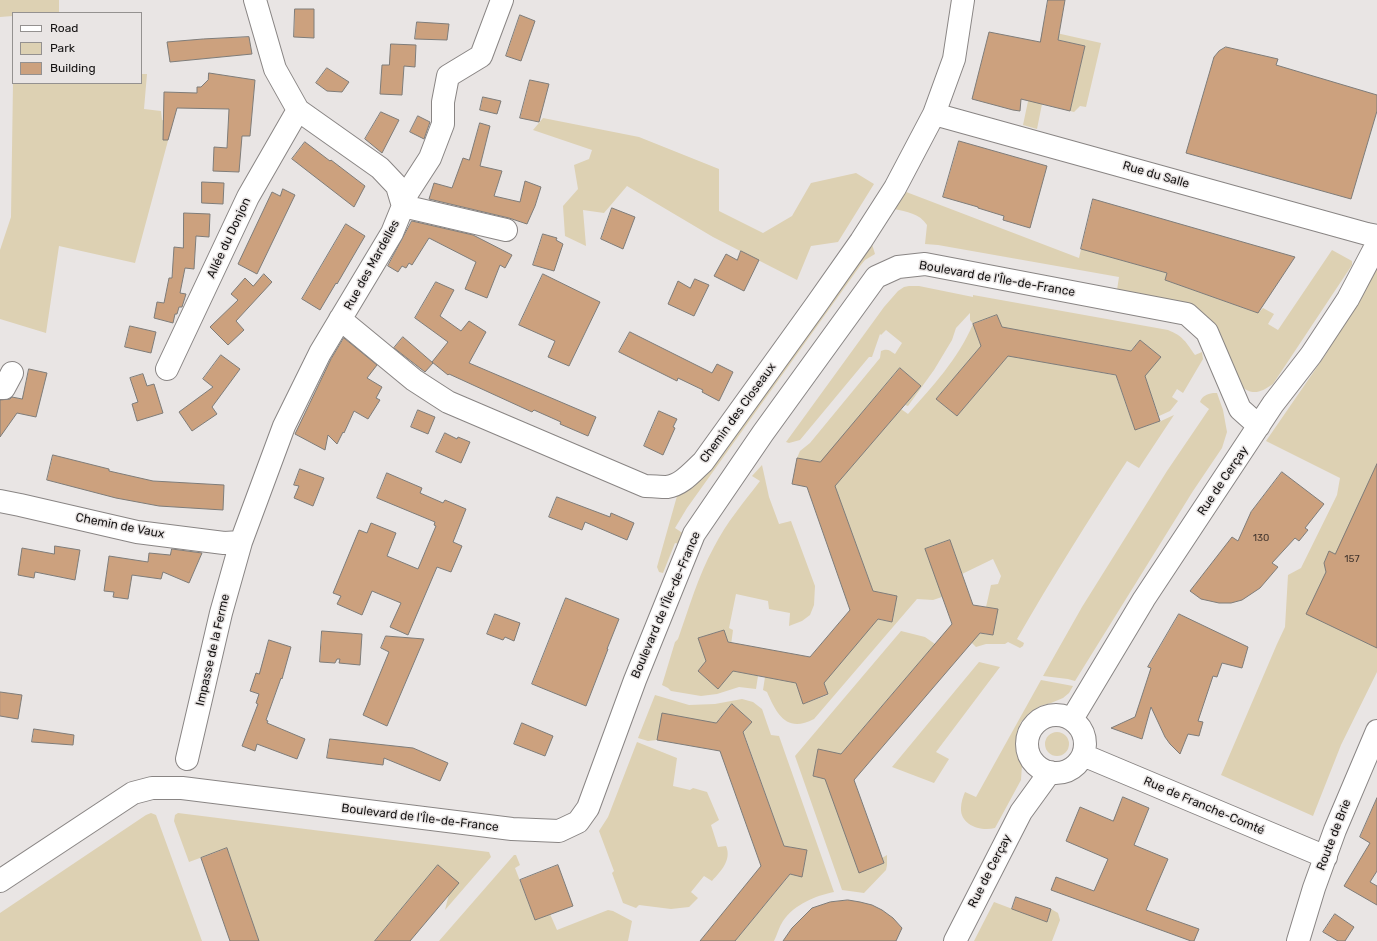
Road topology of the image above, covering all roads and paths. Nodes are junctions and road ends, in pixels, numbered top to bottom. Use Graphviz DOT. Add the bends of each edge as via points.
graph roads {
  1 [pos="255,0"];
  2 [pos="502,0"];
  3 [pos="963,0"];
  4 [pos="298,110"];
  5 [pos="934,114"];
  6 [pos="403,206"];
  7 [pos="506,230"];
  8 [pos="1377,236"];
  9 [pos="1377,244"];
  10 [pos="340,319"];
  11 [pos="167,369"];
  12 [pos="1259,426"];
  13 [pos="0,501"];
  14 [pos="240,542"];
  15 [pos="1072,719"];
  16 [pos="1377,731"];
  17 [pos="1083,755"];
  18 [pos="187,759"];
  19 [pos="1044,769"];
  20 [pos="1326,857"];
  21 [pos="0,881"];
  22 [pos="955,941"];
  23 [pos="1298,941"];
  1 -- 4 [label="street, Rue des Mardelles" via="275,69"];
  2 -- 6 [label="street" via="481,56 448,76 443,102 443,124 430,158 408,192"];
  3 -- 5 [label="street, Chemin des Closeaux" via="954,59"];
  4 -- 6 [label="street, Rue des Mardelles" via="380,168 397,186"];
  4 -- 11 [label="street, Allée du Donjon" via="248,197"];
  5 -- 8 [label="street, Rue du Salle"];
  5 -- 10 [label="street, Chemin des Closeaux" via="895,188 860,241 703,462 678,483 667,487 645,486 448,402 414,380"];
  6 -- 7 [label="street"];
  6 -- 10 [label="street, Rue des Mardelles" via="392,233"];
  9 -- 12 [label="street, Rue de Cerçay" via="1348,299"];
  10 -- 14 [label="street, Rue des Mardelles" via="284,426"];
  12 -- 15 [label="street, Rue de Cerçay" via="1144,599"];
  12 -- 21 [label="street, Boulevard de l'Île-de-France" via="1240,408 1207,332 1187,314 925,264 898,266 876,277 763,433 694,534 635,680 588,808 578,822 559,831 512,829 182,788 152,788 133,793"];
  13 -- 14 [label="street, Chemin de Vaux" via="137,532 224,543"];
  14 -- 18 [label="street, Impasse de la Ferme"];
  15 -- 17 [label="street" via="1081,729 1084,738"];
  15 -- 19 [label="street" via="1056,715 1046,717 1037,722 1031,730 1028,739 1031,759"];
  16 -- 20 [label="street, Route de Brie"];
  17 -- 19 [label="street" via="1076,765 1060,773"];
  17 -- 20 [label="street, Rue de Franche-Comté"];
  19 -- 22 [label="street, Rue de Cerçay"];
  20 -- 23 [label="street, Route de Brie"];
}
